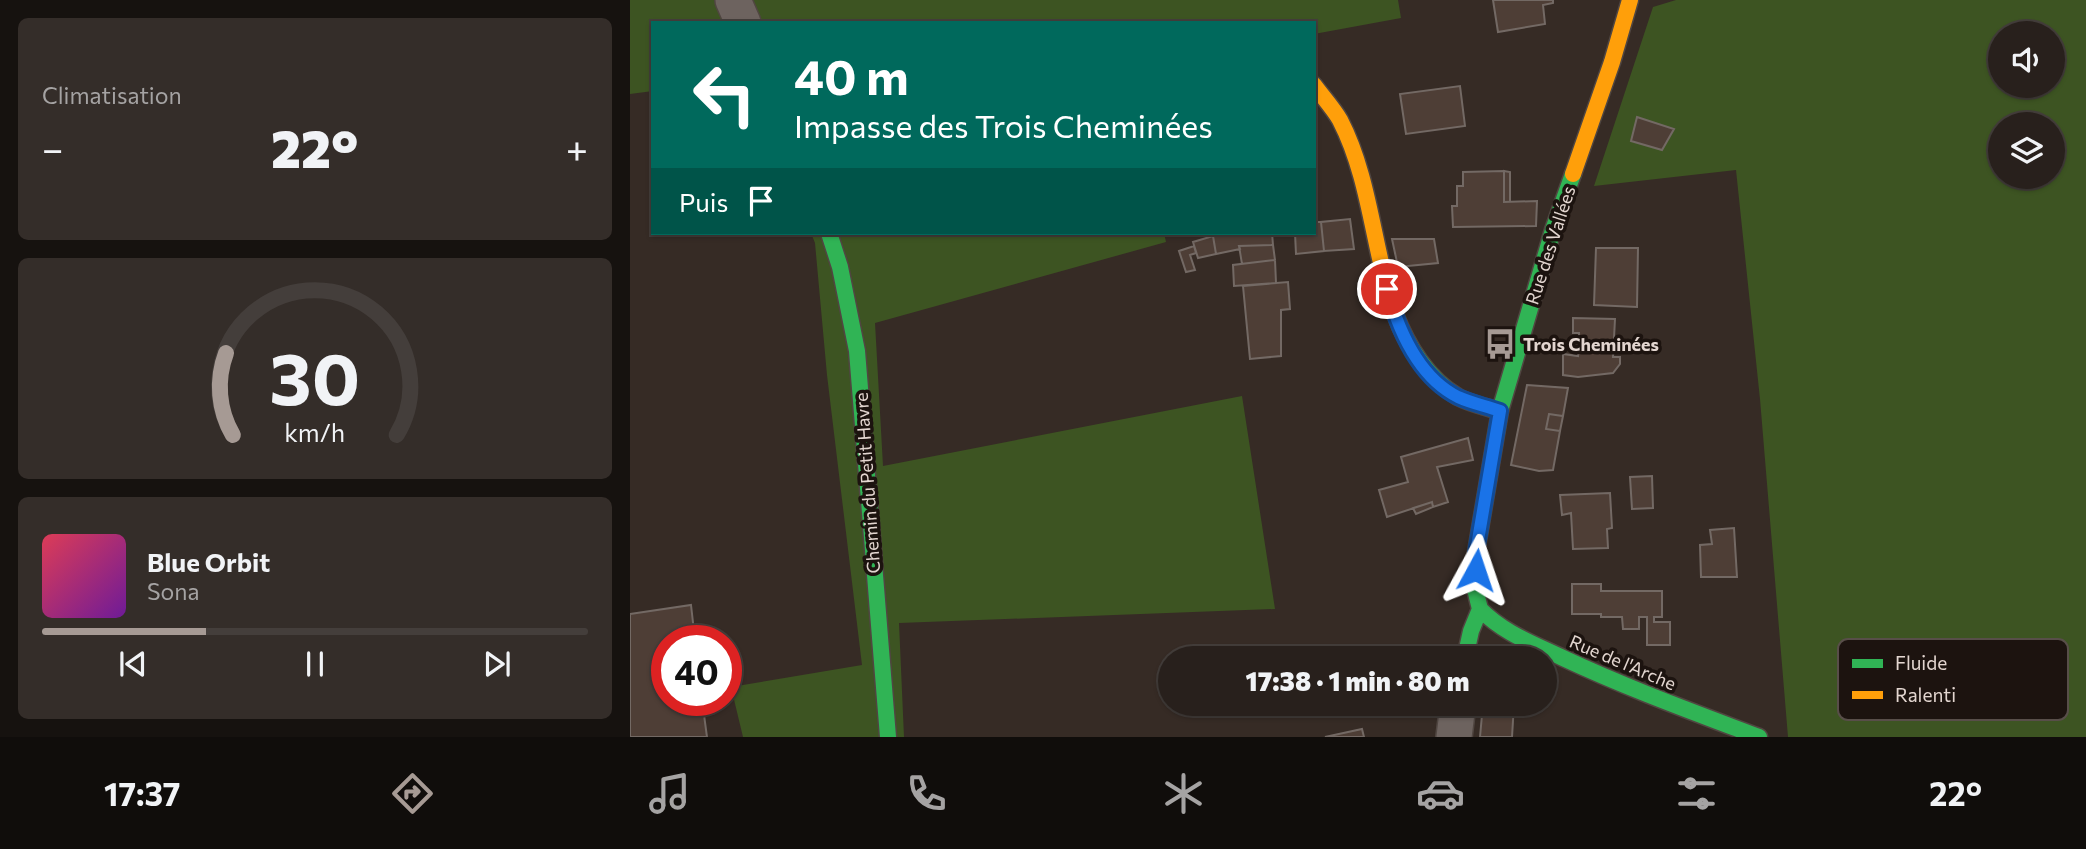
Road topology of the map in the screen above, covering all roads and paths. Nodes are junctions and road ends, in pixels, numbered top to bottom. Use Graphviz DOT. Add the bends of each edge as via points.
graph roads {
  1 [pos="733,0"];
  2 [pos="1630,0"];
  3 [pos="742,21"];
  4 [pos="1316,87"];
  5 [pos="831,235"];
  6 [pos="1500,411"];
  7 [pos="1480,609"];
  8 [pos="1468,646"];
  9 [pos="1457,716"];
  10 [pos="888,737"];
  11 [pos="1454,737"];
  12 [pos="1759,737"];
  1 -- 3 [label="street"];
  2 -- 6 [label="street, Rue des Vallées" via="1553,230"];
  4 -- 6 [label="street" via="1350,143 1395,315 1416,359 1457,396"];
  5 -- 10 [label="street, Chemin du Petit Havre" via="857,351"];
  6 -- 7 [label="street, Rue des Vallées" via="1476,552 1475,589"];
  7 -- 8 [label="street, Rue des Vallées"];
  7 -- 12 [label="street, Rue de l'Arche" via="1490,622 1581,667"];
  9 -- 11 [label="street"];
}
